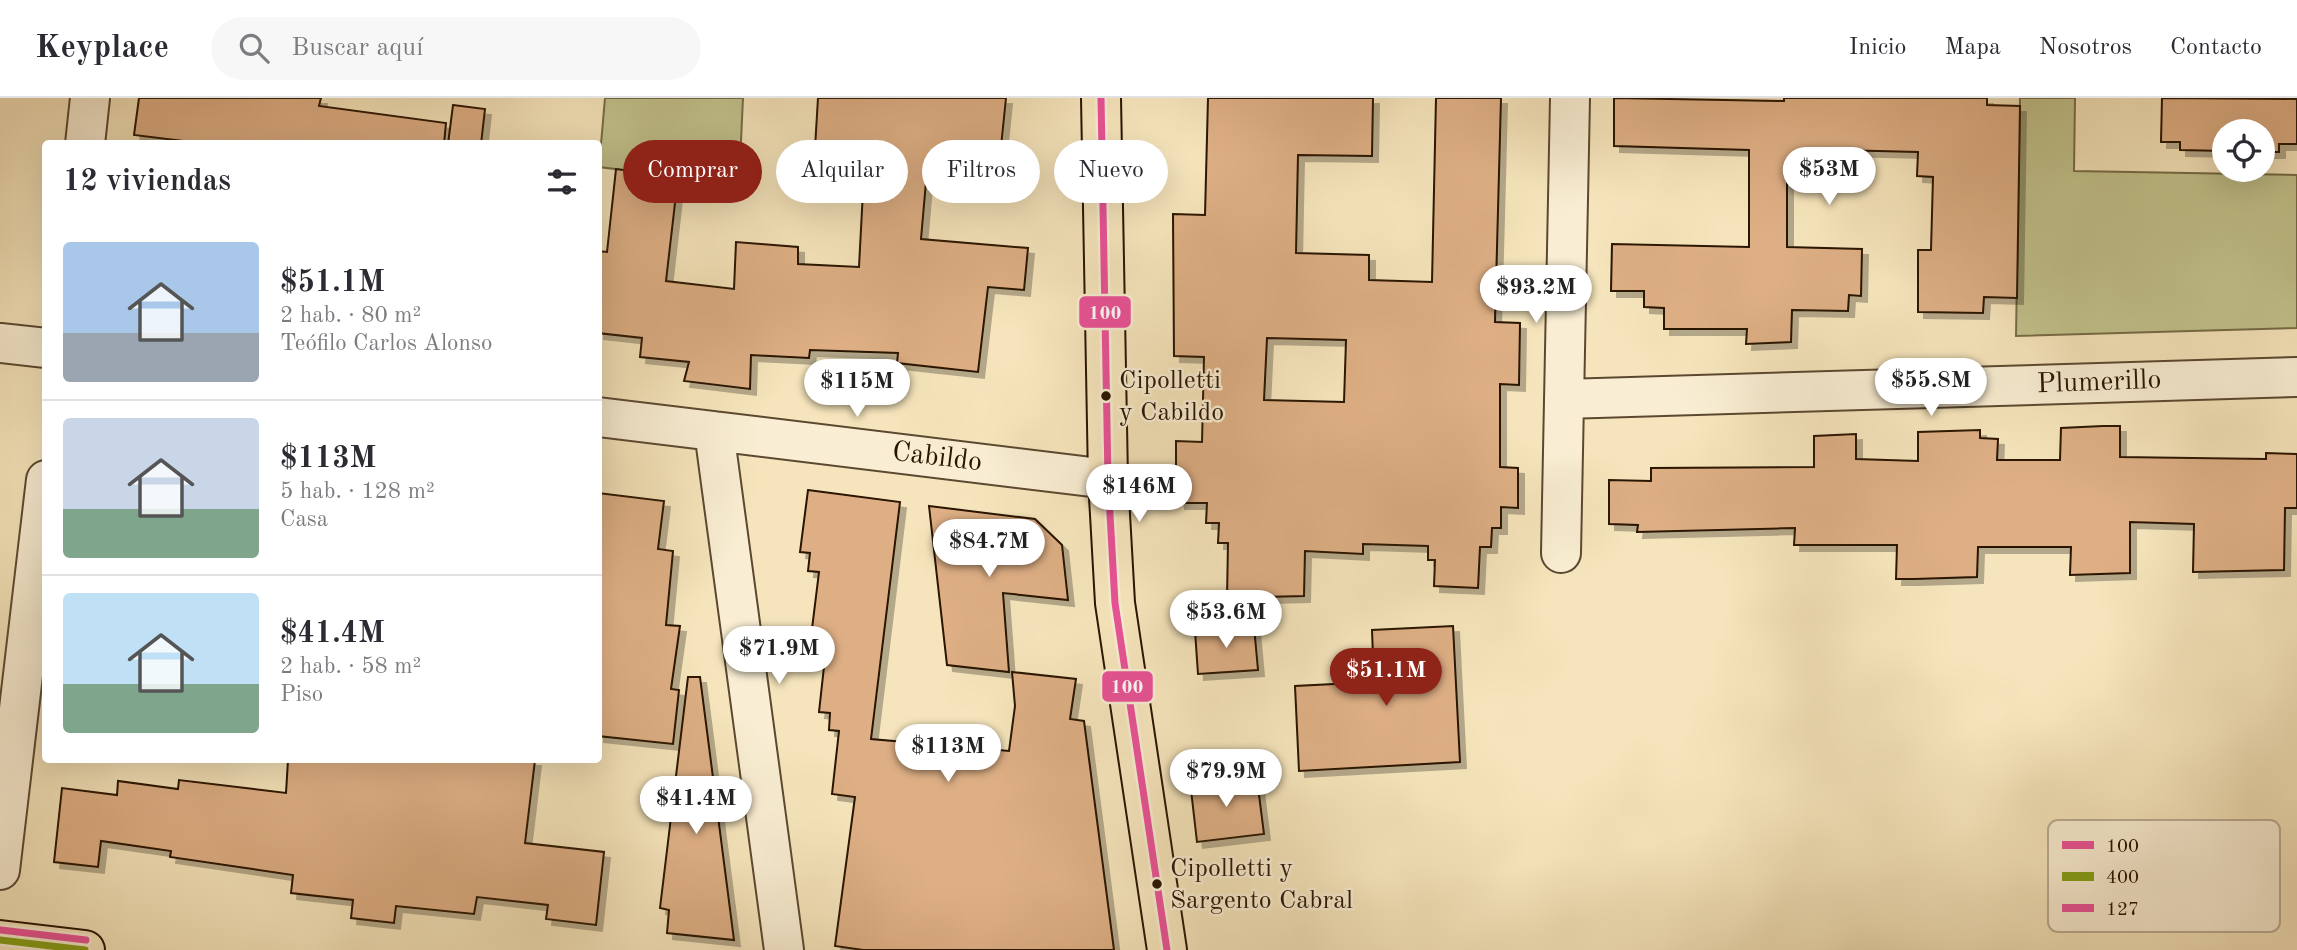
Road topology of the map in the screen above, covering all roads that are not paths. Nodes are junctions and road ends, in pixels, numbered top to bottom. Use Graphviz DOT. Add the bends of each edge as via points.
graph roads {
  1 [pos="90,98"];
  2 [pos="1101,98"];
  3 [pos="1570,98"];
  4 [pos="85,140"];
  5 [pos="0,343"];
  6 [pos="42,348"];
  7 [pos="2297,377"];
  8 [pos="1564,399"];
  9 [pos="602,417"];
  10 [pos="713,431"];
  11 [pos="1108,479"];
  12 [pos="42,514"];
  13 [pos="1561,553"];
  14 [pos="0,870"];
  15 [pos="0,940"];
  16 [pos="85,950"];
  17 [pos="785,950"];
  18 [pos="1167,950"];
  1 -- 4 [label="street"];
  2 -- 11 [label="main road"];
  3 -- 8 [label="street"];
  5 -- 6 [label="street"];
  7 -- 8 [label="street, Plumerillo"];
  8 -- 13 [label="street"];
  9 -- 10 [label="street, Cabildo"];
  10 -- 11 [label="street, Cabildo"];
  10 -- 17 [label="street"];
  11 -- 18 [label="main road" via="1115,603"];
  12 -- 14 [label="street"];
  15 -- 16 [label="main road"];
}
